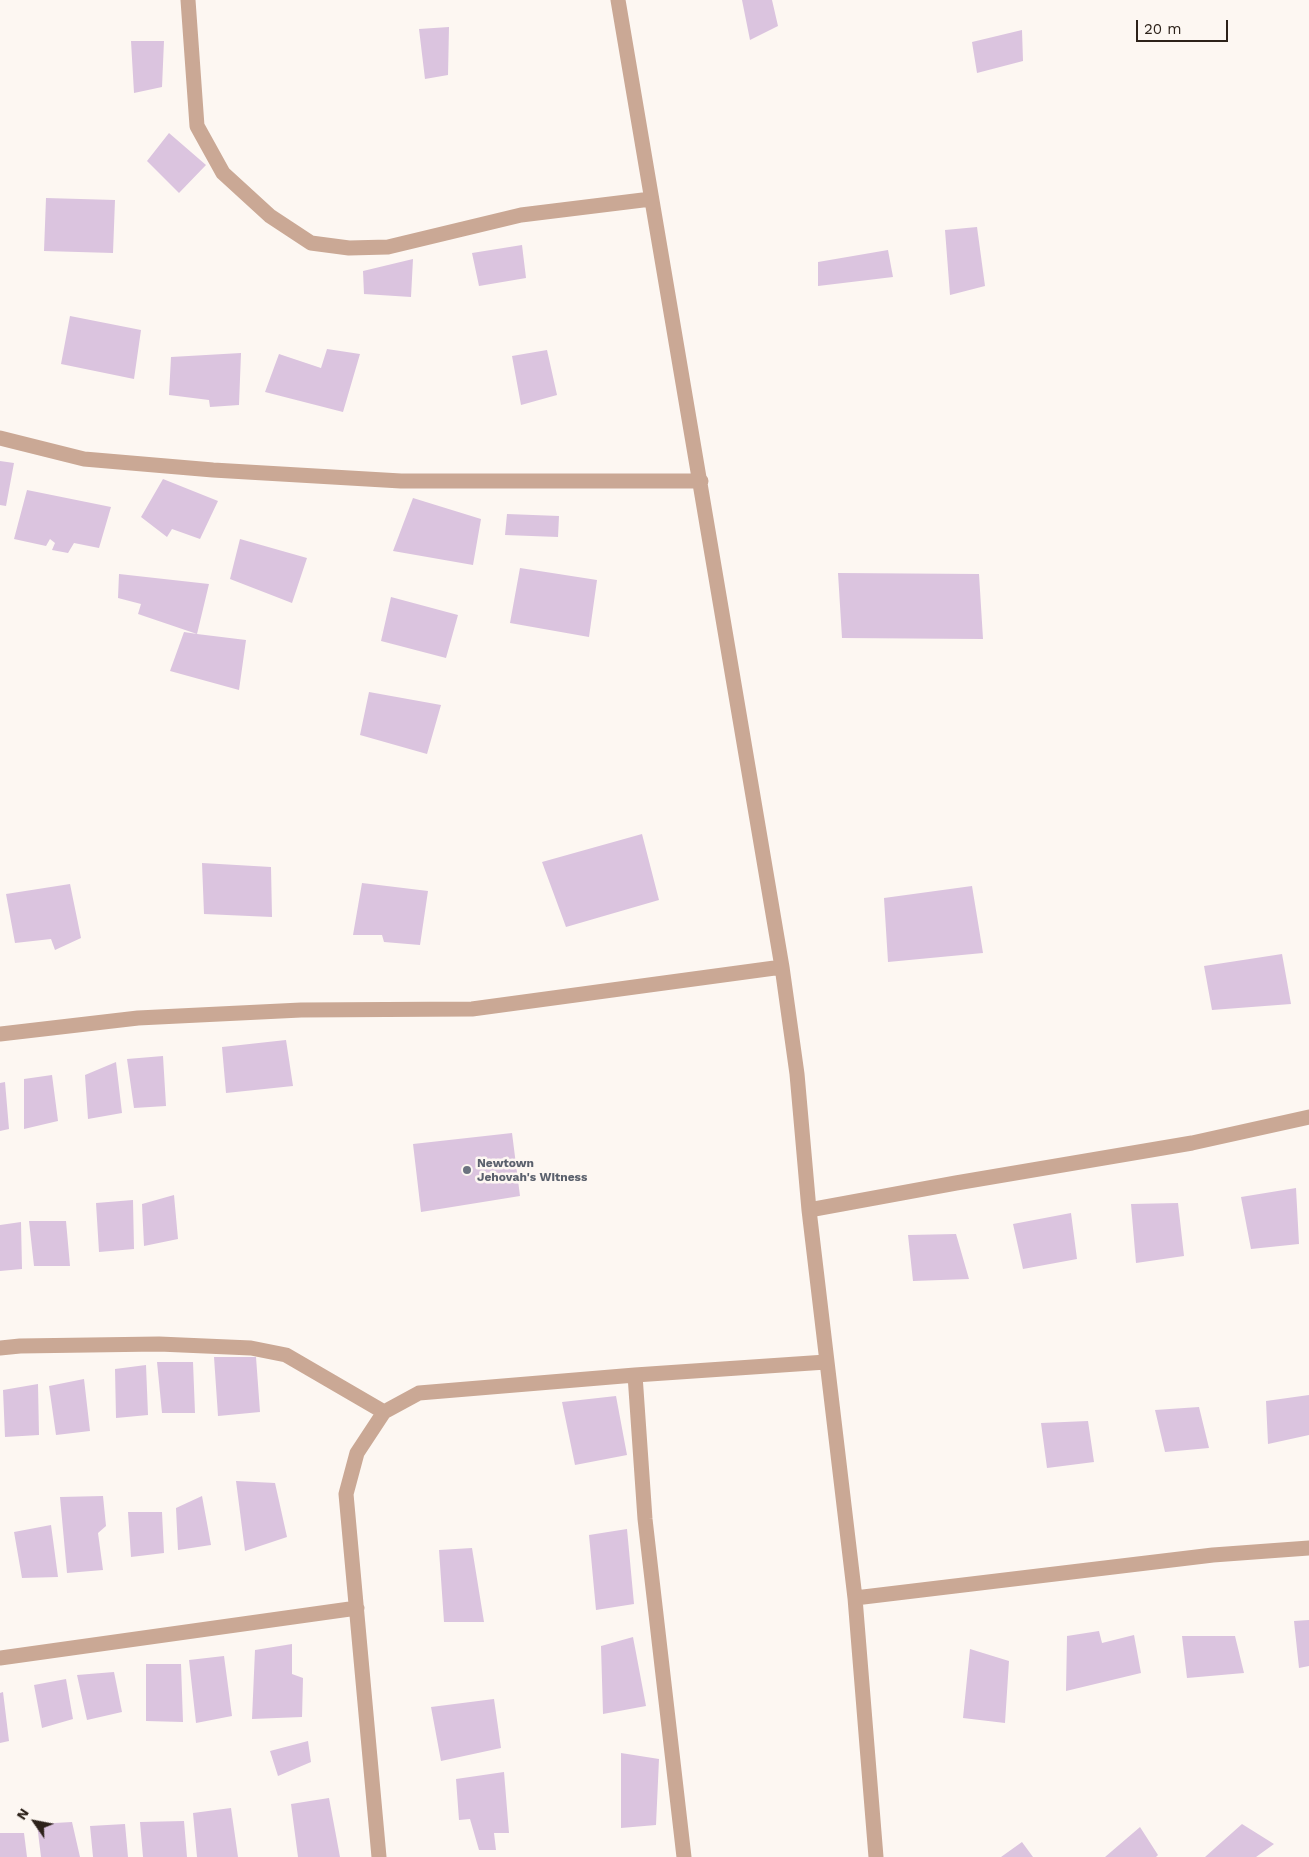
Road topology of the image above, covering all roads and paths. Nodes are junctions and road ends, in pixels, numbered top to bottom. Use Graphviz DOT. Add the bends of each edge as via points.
graph roads {
  1 [pos="188,0"];
  2 [pos="618,0"];
  3 [pos="651,199"];
  4 [pos="0,438"];
  5 [pos="701,481"];
  6 [pos="782,967"];
  7 [pos="0,1034"];
  8 [pos="1309,1117"];
  9 [pos="809,1210"];
  10 [pos="0,1348"];
  11 [pos="826,1362"];
  12 [pos="634,1375"];
  13 [pos="384,1412"];
  14 [pos="1309,1548"];
  15 [pos="855,1598"];
  16 [pos="357,1608"];
  17 [pos="0,1658"];
  18 [pos="379,1857"];
  19 [pos="684,1857"];
  20 [pos="876,1857"];
  1 -- 3 [label="street" via="198,126 223,173 270,216 311,243 349,248 388,247 522,215"];
  2 -- 3 [label="street"];
  3 -- 5 [label="street"];
  4 -- 5 [label="street" via="84,459 401,482"];
  5 -- 6 [label="street"];
  6 -- 7 [label="street" via="472,1009 301,1010 138,1018"];
  6 -- 9 [label="street"];
  8 -- 9 [label="street" via="1192,1143"];
  9 -- 11 [label="street"];
  10 -- 13 [label="street" via="159,1344 251,1348 286,1355"];
  11 -- 12 [label="street"];
  11 -- 15 [label="street"];
  12 -- 13 [label="street" via="419,1393"];
  12 -- 19 [label="street" via="645,1518"];
  13 -- 16 [label="street" via="357,1453 346,1494"];
  14 -- 15 [label="street" via="1213,1555"];
  15 -- 20 [label="street"];
  16 -- 17 [label="street"];
  16 -- 18 [label="street"];
}
